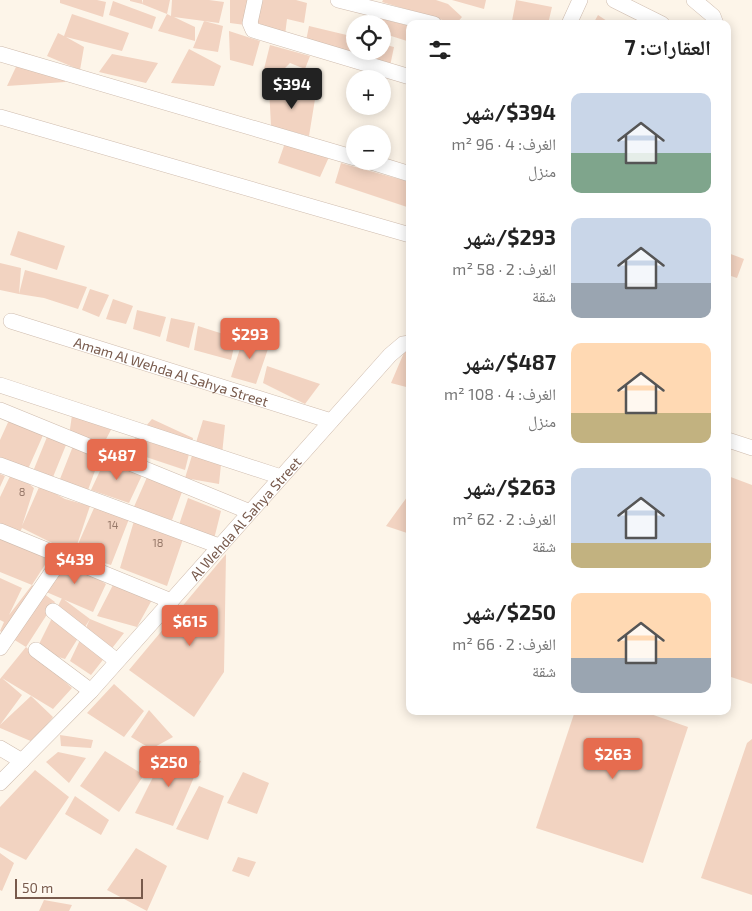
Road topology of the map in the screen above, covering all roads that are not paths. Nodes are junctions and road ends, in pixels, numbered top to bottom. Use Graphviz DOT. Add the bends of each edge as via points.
graph roads {
  1 [pos="255,0"];
  2 [pos="338,0"];
  3 [pos="580,0"];
  4 [pos="614,0"];
  5 [pos="694,0"];
  6 [pos="418,20"];
  7 [pos="570,20"];
  8 [pos="654,20"];
  9 [pos="714,20"];
  10 [pos="0,54"];
  11 [pos="406,76"];
  12 [pos="0,117"];
  13 [pos="346,155"];
  14 [pos="391,168"];
  15 [pos="406,173"];
  16 [pos="406,234"];
  17 [pos="11,321"];
  18 [pos="406,345"];
  19 [pos="0,385"];
  20 [pos="0,410"];
  21 [pos="331,421"];
  22 [pos="731,441"];
  23 [pos="752,448"];
  24 [pos="0,465"];
  25 [pos="281,477"];
  26 [pos="250,512"];
  27 [pos="0,531"];
  28 [pos="219,546"];
  29 [pos="63,556"];
  30 [pos="171,601"];
  31 [pos="53,611"];
  32 [pos="0,648"];
  33 [pos="36,650"];
  34 [pos="117,661"];
  35 [pos="91,691"];
  36 [pos="0,748"];
  37 [pos="22,761"];
  38 [pos="0,783"];
  1 -- 11 [label="street" via="250,23 253,30"];
  2 -- 6 [label="street"];
  3 -- 7 [label="street"];
  4 -- 8 [label="street"];
  5 -- 9 [label="street"];
  10 -- 13 [label="street"];
  12 -- 16 [label="street"];
  14 -- 15 [label="street"];
  17 -- 21 [label="street, Amam Al Wehda Al Sahya Street"];
  18 -- 21 [label="street, Al Wehda Al Sahya Street" via="396,349"];
  19 -- 25 [label="street"];
  20 -- 26 [label="street"];
  21 -- 25 [label="street, Al Wehda Al Sahya Street"];
  22 -- 23 [label="street"];
  24 -- 28 [label="street"];
  25 -- 26 [label="street, Al Wehda Al Sahya Street"];
  26 -- 28 [label="street, Al Wehda Al Sahya Street"];
  27 -- 29 [label="street"];
  28 -- 30 [label="street, Al Wehda Al Sahya Street"];
  29 -- 30 [label="street"];
  29 -- 32 [label="street"];
  30 -- 34 [label="street, Al Wehda Al Sahya Street"];
  31 -- 34 [label="street"];
  33 -- 35 [label="street"];
  34 -- 35 [label="street, Al Wehda Al Sahya Street"];
  35 -- 37 [label="street, Al Wehda Al Sahya Street"];
  36 -- 37 [label="street"];
  37 -- 38 [label="street, Al Wehda Al Sahya Street"];
}
